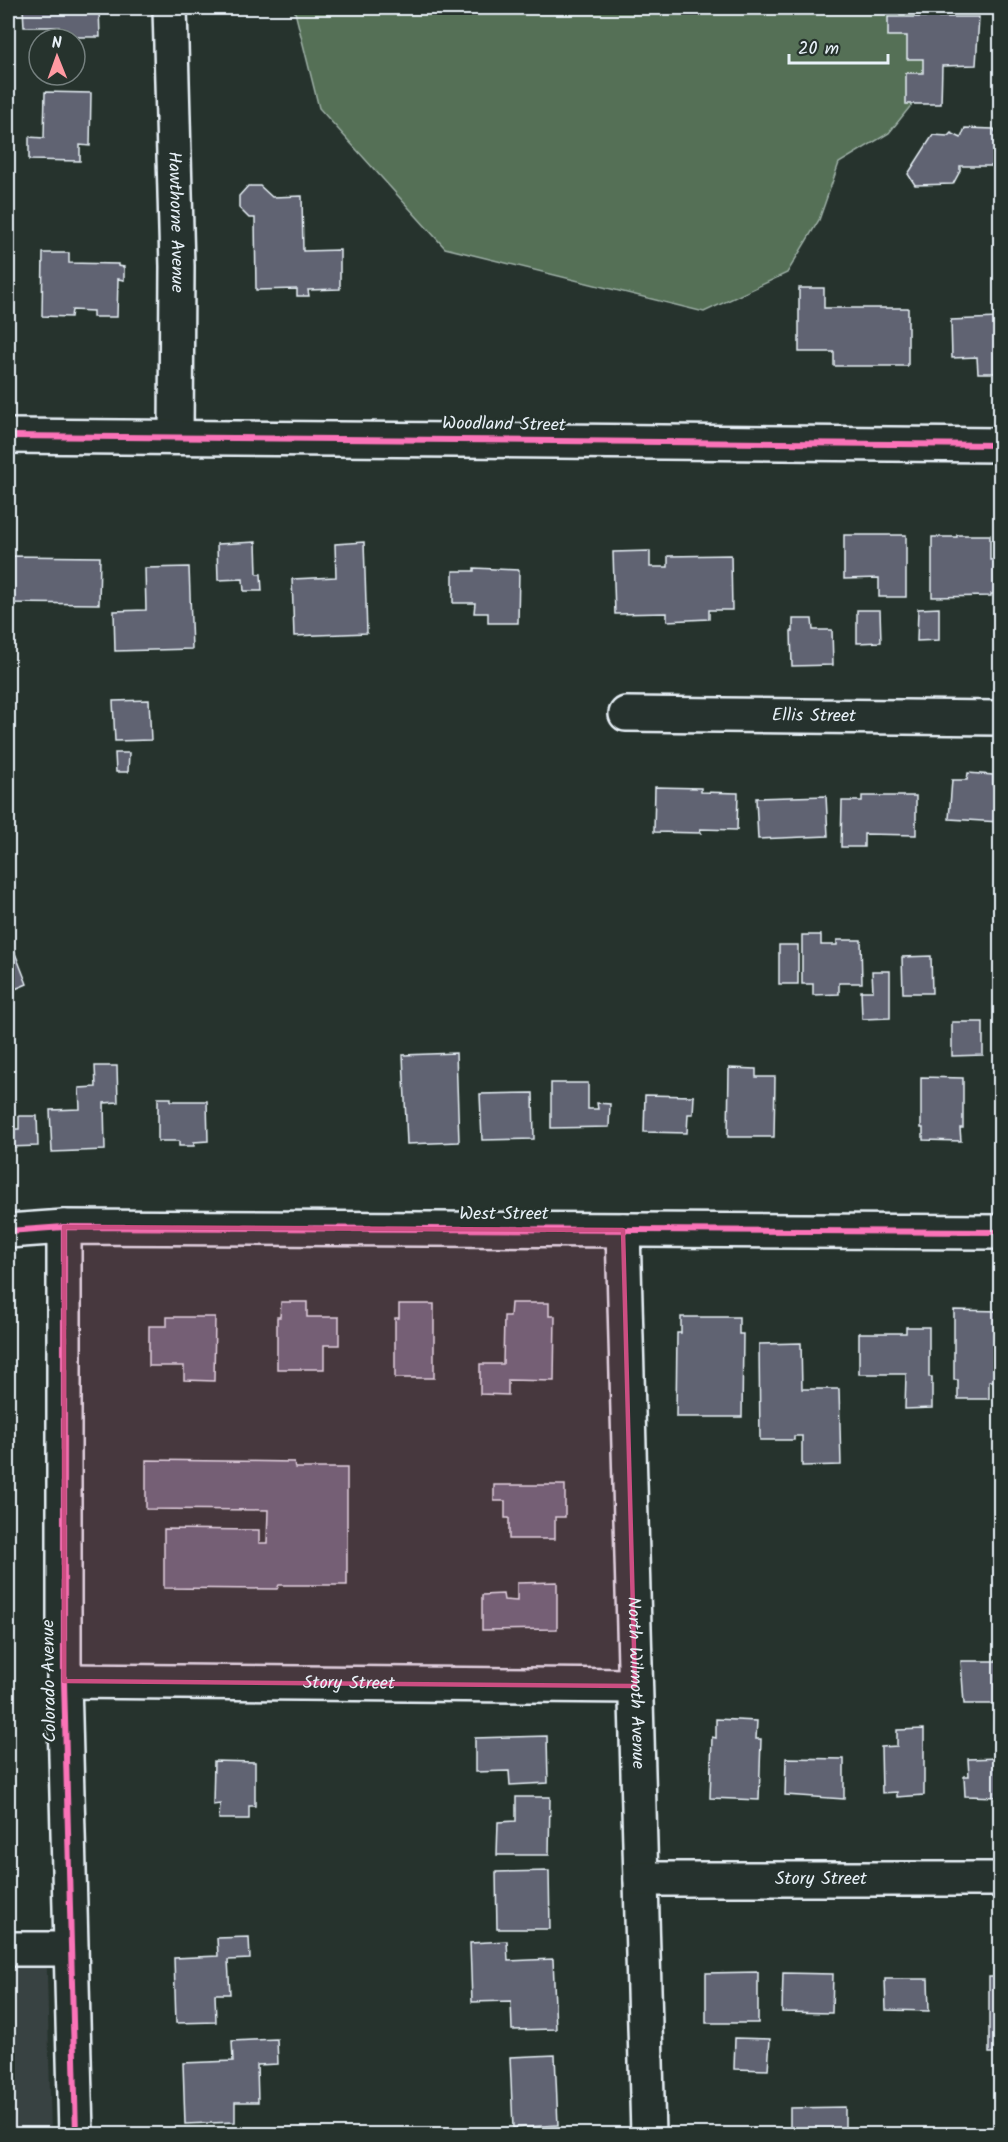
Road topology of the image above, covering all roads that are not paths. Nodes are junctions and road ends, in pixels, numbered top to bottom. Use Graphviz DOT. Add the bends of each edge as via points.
graph roads {
  1 [pos="170,8"];
  2 [pos="8,436"];
  3 [pos="177,437"];
  4 [pos="1000,445"];
  5 [pos="626,714"];
  6 [pos="1000,718"];
  7 [pos="64,1227"];
  8 [pos="623,1230"];
  9 [pos="8,1231"];
  10 [pos="1000,1233"];
  11 [pos="64,1681"];
  12 [pos="635,1686"];
  13 [pos="641,1879"];
  14 [pos="1000,1879"];
  15 [pos="8,1949"];
  16 [pos="71,1949"];
  17 [pos="76,2134"];
  18 [pos="648,2134"];
  1 -- 3 [label="street, Hawthorne Avenue"];
  2 -- 3 [label="street, Woodland Street"];
  3 -- 4 [label="street, Woodland Street"];
  5 -- 6 [label="street, Ellis Street"];
  7 -- 8 [label="street, West Street"];
  7 -- 9 [label="street, West Street"];
  7 -- 11 [label="street, Colorado Avenue"];
  8 -- 10 [label="street, West Street"];
  8 -- 12 [label="street, North Wilmoth Avenue"];
  11 -- 12 [label="street, Story Street"];
  11 -- 16 [label="street, Colorado Avenue"];
  12 -- 13 [label="street, North Wilmoth Avenue"];
  13 -- 14 [label="street, Story Street"];
  13 -- 18 [label="street, North Wilmoth Avenue"];
  15 -- 16 [label="street"];
  16 -- 17 [label="street, Colorado Avenue"];
}
